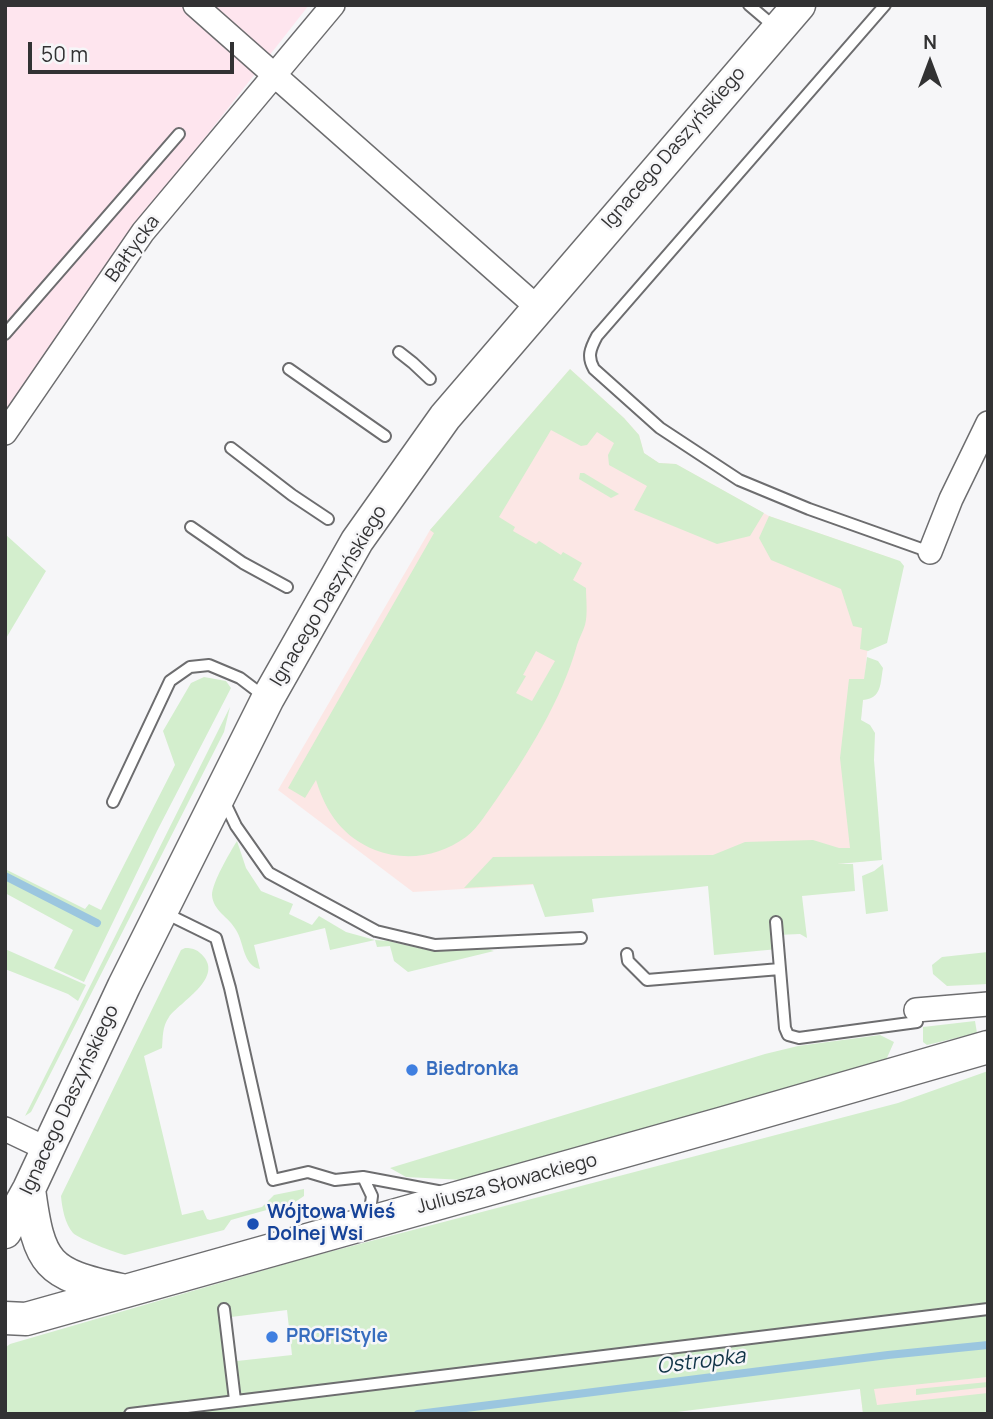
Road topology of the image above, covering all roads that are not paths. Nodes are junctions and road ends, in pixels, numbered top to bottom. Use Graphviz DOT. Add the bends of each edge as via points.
graph roads {
  1 [pos="195,5"];
  2 [pos="334,5"];
  3 [pos="748,5"];
  4 [pos="799,5"];
  5 [pos="885,5"];
  6 [pos="777,30"];
  7 [pos="274,75"];
  8 [pos="179,134"];
  9 [pos="538,308"];
  10 [pos="5,334"];
  11 [pos="399,352"];
  12 [pos="289,369"];
  13 [pos="430,379"];
  14 [pos="988,424"];
  15 [pos="5,433"];
  16 [pos="385,436"];
  17 [pos="231,448"];
  18 [pos="328,519"];
  19 [pos="191,527"];
  20 [pos="930,552"];
  21 [pos="287,587"];
  22 [pos="268,698"];
  23 [pos="220,793"];
  24 [pos="113,802"];
  25 [pos="161,911"];
  26 [pos="776,922"];
  27 [pos="581,938"];
  28 [pos="627,954"];
  29 [pos="780,969"];
  30 [pos="988,1004"];
  31 [pos="917,1016"];
  32 [pos="988,1047"];
  33 [pos="5,1129"];
  34 [pos="47,1149"];
  35 [pos="363,1177"];
  36 [pos="29,1189"];
  37 [pos="463,1197"];
  38 [pos="368,1222"];
  39 [pos="5,1232"];
  40 [pos="123,1290"];
  41 [pos="224,1309"];
  42 [pos="988,1309"];
  43 [pos="12,1324"];
  44 [pos="235,1400"];
  45 [pos="130,1414"];
  1 -- 7 [label="street"];
  2 -- 7 [label="street, Bałtycka"];
  3 -- 6 [label="lane"];
  4 -- 6 [label="street, Ignacego Daszyńskiego"];
  5 -- 20 [label="lane" via="597,336 589,359 594,369 660,428 739,480"];
  6 -- 9 [label="street, Ignacego Daszyńskiego"];
  7 -- 9 [label="street"];
  7 -- 15 [label="street, Bałtycka" via="143,232"];
  8 -- 10 [label="lane"];
  9 -- 22 [label="street, Ignacego Daszyńskiego" via="445,417 358,541"];
  11 -- 13 [label="lane"];
  12 -- 16 [label="lane"];
  14 -- 20 [label="street"];
  17 -- 18 [label="lane"];
  19 -- 21 [label="lane"];
  22 -- 23 [label="street, Ignacego Daszyńskiego"];
  22 -- 24 [label="lane" via="230,673 209,665 190,667 170,681"];
  23 -- 25 [label="street, Ignacego Daszyńskiego"];
  23 -- 27 [label="lane" via="236,826 269,873 376,931 435,945"];
  25 -- 34 [label="street, Ignacego Daszyńskiego"];
  25 -- 35 [label="lane" via="216,938 273,1180 307,1172 335,1180"];
  26 -- 29 [label="lane"];
  28 -- 29 [label="lane" via="647,980"];
  29 -- 31 [label="lane" via="788,1035 799,1038"];
  30 -- 31 [label="street"];
  32 -- 37 [label="street, Juliusza Słowackiego"];
  33 -- 34 [label="street"];
  34 -- 36 [label="street, Ignacego Daszyńskiego"];
  35 -- 37 [label="lane"];
  35 -- 38 [label="lane" via="372,1196"];
  36 -- 39 [label="street, Ignacego Daszyńskiego"];
  36 -- 40 [label="street" via="34,1226 47,1260 83,1282"];
  37 -- 38 [label="street, Juliusza Słowackiego"];
  38 -- 40 [label="street, Juliusza Słowackiego"];
  40 -- 43 [label="street, Juliusza Słowackiego"];
  41 -- 44 [label="lane"];
  42 -- 44 [label="lane"];
  44 -- 45 [label="lane"];
}
